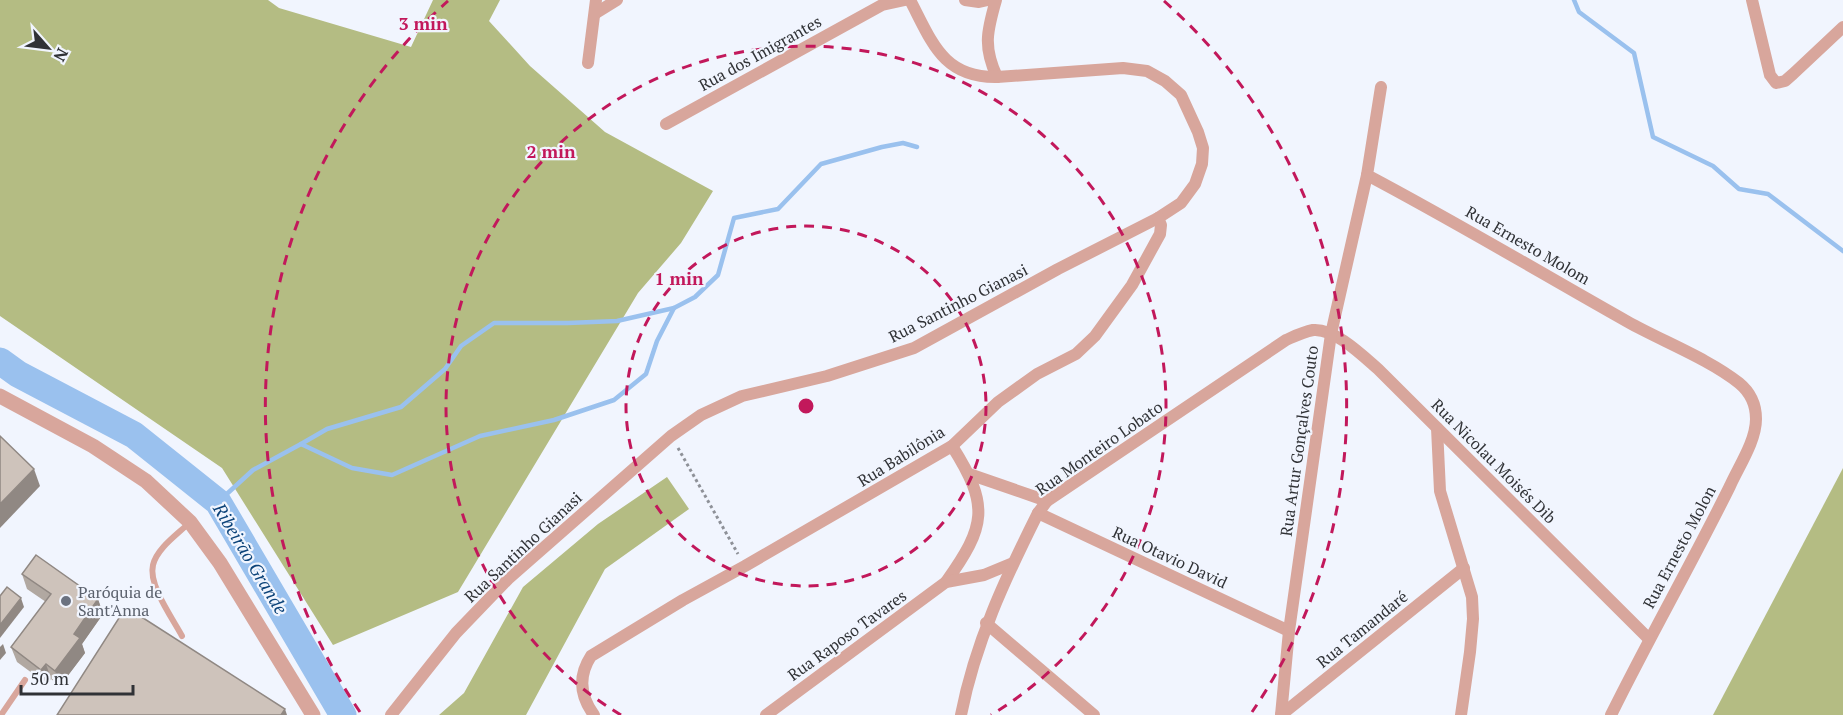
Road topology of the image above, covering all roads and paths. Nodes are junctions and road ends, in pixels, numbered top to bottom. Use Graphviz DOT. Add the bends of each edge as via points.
graph roads {
  1 [pos="617,0"];
  2 [pos="905,0"];
  3 [pos="910,0"];
  4 [pos="965,0"];
  5 [pos="988,0"];
  6 [pos="996,0"];
  7 [pos="1752,0"];
  8 [pos="880,3"];
  9 [pos="596,6"];
  10 [pos="1843,27"];
  11 [pos="588,63"];
  12 [pos="997,77"];
  13 [pos="1381,87"];
  14 [pos="666,124"];
  15 [pos="1367,175"];
  16 [pos="1158,218"];
  17 [pos="1331,334"];
  18 [pos="1747,390"];
  19 [pos="0,396"];
  20 [pos="1437,428"];
  21 [pos="671,436"];
  22 [pos="952,446"];
  23 [pos="969,474"];
  24 [pos="1047,501"];
  25 [pos="1038,513"];
  26 [pos="190,522"];
  27 [pos="1013,563"];
  28 [pos="745,566"];
  29 [pos="1464,568"];
  30 [pos="946,582"];
  31 [pos="986,623"];
  32 [pos="1289,631"];
  33 [pos="183,636"];
  34 [pos="1648,639"];
  35 [pos="26,680"];
  36 [pos="1,715"];
  37 [pos="314,715"];
  38 [pos="391,715"];
  39 [pos="594,715"];
  40 [pos="766,715"];
  41 [pos="961,715"];
  42 [pos="1094,715"];
  43 [pos="1281,715"];
  44 [pos="1461,715"];
  45 [pos="1611,715"];
  1 -- 9 [label="street"];
  2 -- 8 [label="street, Rua dos Imigrantes"];
  3 -- 12 [label="street, Rua Santinho Gianasi" via="938,51 952,66 979,78"];
  4 -- 5 [label="street"];
  6 -- 12 [label="street" via="987,45"];
  7 -- 10 [label="street" via="1773,81 1785,81"];
  8 -- 14 [label="street, Rua dos Imigrantes"];
  9 -- 11 [label="street"];
  12 -- 16 [label="street, Rua Santinho Gianasi" via="1123,68 1147,71 1165,81 1181,96 1203,148 1195,184 1180,203"];
  13 -- 15 [label="street"];
  15 -- 17 [label="street, Rua Artur Gonçalves Couto"];
  15 -- 18 [label="street, Rua Ernesto Molom" via="1728,375"];
  16 -- 21 [label="street, Rua Santinho Gianasi" via="914,348 845,371 742,396 701,415"];
  16 -- 22 [label="street, Rua Babilônia" via="1161,225 1156,244 1095,336 1076,354 1037,374 998,402"];
  17 -- 20 [label="street, Rua Nicolau Moisés Dib" via="1378,369"];
  17 -- 24 [label="street, Rua Monteiro Lobato" via="1316,330 1286,340"];
  17 -- 32 [label="street, Rua Artur Gonçalves Couto"];
  18 -- 34 [label="street, Rua Ernesto Molon" via="1756,421 1748,448"];
  19 -- 26 [label="street" via="93,446 146,481"];
  20 -- 29 [label="street" via="1440,491"];
  20 -- 34 [label="street, Rua Nicolau Moisés Dib"];
  21 -- 28 [label="path"];
  21 -- 38 [label="street, Rua Santinho Gianasi" via="508,579 456,633"];
  22 -- 23 [label="street, Rua Raposo Tavares"];
  22 -- 28 [label="street, Rua Babilônia"];
  23 -- 24 [label="street"];
  23 -- 30 [label="street, Rua Raposo Tavares" via="980,519 973,542"];
  24 -- 25 [label="street, Rua Monteiro Lobato"];
  25 -- 27 [label="street, Rua Monteiro Lobato"];
  25 -- 32 [label="street, Rua Otavio David"];
  26 -- 33 [label="lane" via="153,564 152,581"];
  26 -- 37 [label="street" via="220,563"];
  27 -- 30 [label="street, Rua Raposo Tavares" via="984,575"];
  27 -- 31 [label="street, Rua Monteiro Lobato"];
  28 -- 39 [label="street, Rua Babilônia" via="591,656 581,682"];
  29 -- 43 [label="street, Rua Tamandaré"];
  29 -- 44 [label="street" via="1473,619"];
  30 -- 40 [label="street, Rua Raposo Tavares"];
  31 -- 41 [label="street, Rua Monteiro Lobato"];
  31 -- 42 [label="street"];
  32 -- 43 [label="street, Rua Artur Gonçalves Couto"];
  34 -- 45 [label="street, Rua Ernesto Molon"];
  35 -- 36 [label="lane"];
}
